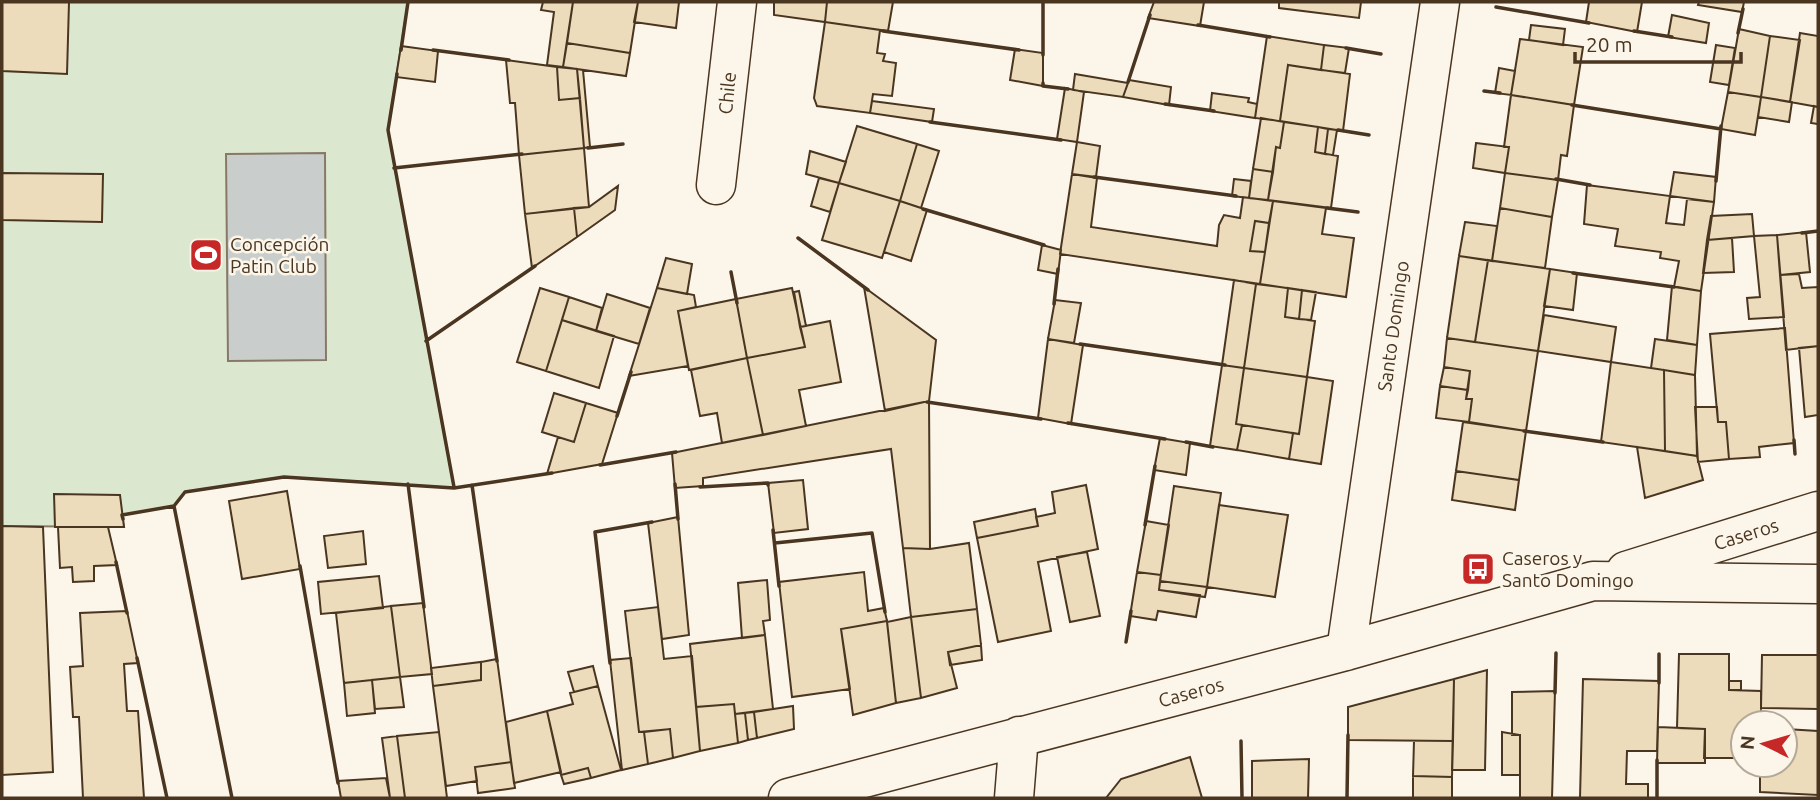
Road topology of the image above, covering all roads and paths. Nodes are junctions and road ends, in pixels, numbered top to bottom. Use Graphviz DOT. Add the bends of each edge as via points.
graph roads {
  1 [pos="737,2"];
  2 [pos="1440,2"];
  3 [pos="716,184"];
  4 [pos="1818,511"];
  5 [pos="1593,581"];
  6 [pos="1818,584"];
  7 [pos="1346,651"];
  8 [pos="1019,736"];
  9 [pos="788,798"];
  10 [pos="1014,798"];
  1 -- 3 [label="street, Chile"];
  2 -- 7 [label="street, Santo Domingo"];
  4 -- 5 [label="street, Caseros"];
  5 -- 6 [label="street, Caseros"];
  5 -- 7 [label="street, Caseros"];
  7 -- 8 [label="street, Caseros"];
  8 -- 9 [label="street, Caseros"];
  8 -- 10 [label="street"];
}
